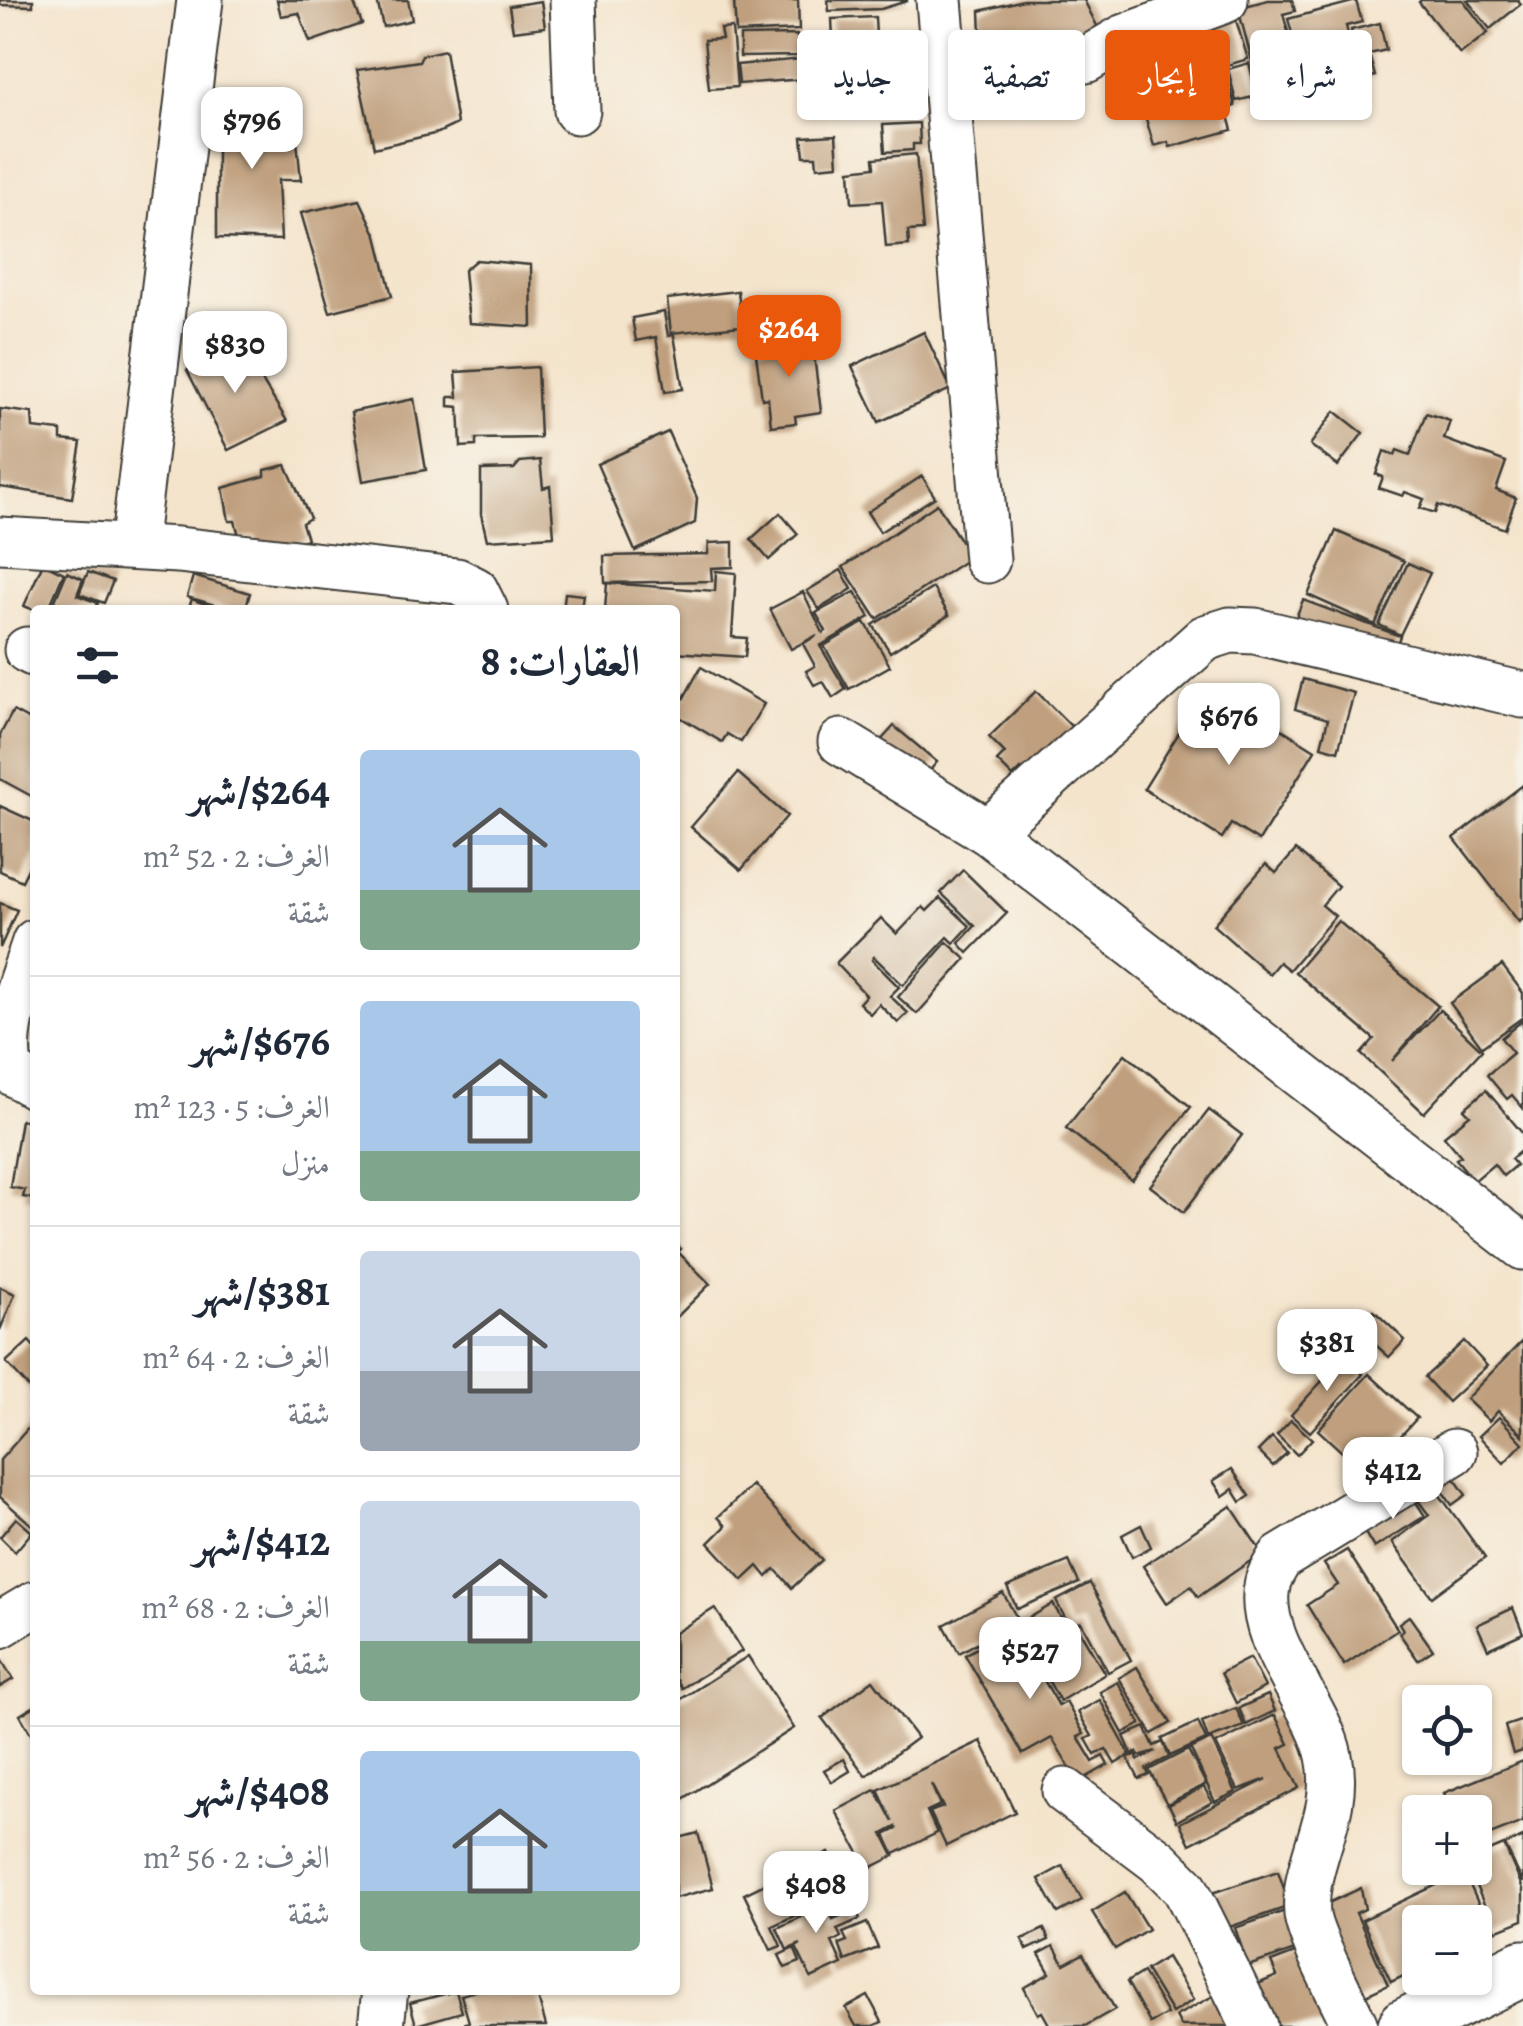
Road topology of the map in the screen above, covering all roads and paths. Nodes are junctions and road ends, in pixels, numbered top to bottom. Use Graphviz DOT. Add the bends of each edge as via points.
graph roads {
  1 [pos="200,0"];
  2 [pos="574,0"];
  3 [pos="939,0"];
  4 [pos="1225,0"];
  5 [pos="945,71"];
  6 [pos="578,111"];
  7 [pos="0,540"];
  8 [pos="133,547"];
  9 [pos="987,560"];
  10 [pos="482,605"];
  11 [pos="1523,695"];
  12 [pos="841,742"];
  13 [pos="988,832"];
  14 [pos="30,957"];
  15 [pos="30,1083"];
  16 [pos="1523,1247"];
  17 [pos="1454,1452"];
  18 [pos="30,1607"];
  19 [pos="0,1625"];
  20 [pos="1065,1791"];
  21 [pos="1523,1968"];
  22 [pos="385,1995"];
  23 [pos="381,2026"];
  24 [pos="1254,2026"];
  25 [pos="1355,2026"];
  26 [pos="1406,2026"];
  1 -- 8 [label="street"];
  2 -- 6 [label="street"];
  3 -- 5 [label="street"];
  4 -- 5 [label="street" via="1123,38 1086,60"];
  5 -- 9 [label="street"];
  7 -- 8 [label="street"];
  8 -- 10 [label="street" via="457,582 475,590"];
  11 -- 13 [label="street" via="1230,630 1205,638"];
  12 -- 13 [label="street"];
  13 -- 16 [label="street"];
  14 -- 15 [label="street" via="4,1052 10,1071"];
  17 -- 25 [label="street" via="1280,1558 1267,1584 1266,1611 1276,1640 1329,1753 1333,1790 1307,1917"];
  18 -- 19 [label="street"];
  20 -- 24 [label="street" via="1185,1888"];
  21 -- 26 [label="street"];
  22 -- 23 [label="street"];
}
